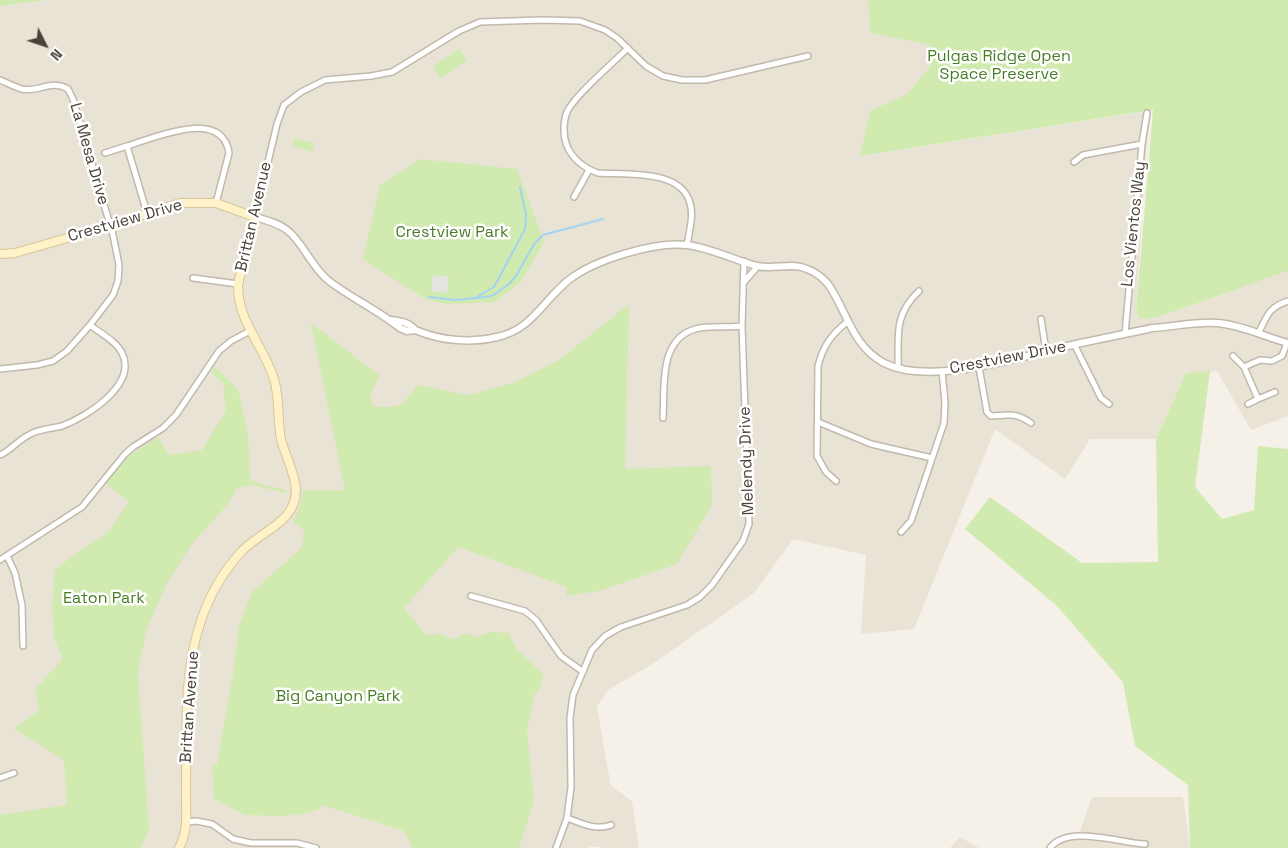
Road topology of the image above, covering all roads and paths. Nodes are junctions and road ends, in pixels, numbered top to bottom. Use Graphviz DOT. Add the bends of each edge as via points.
graph roads {
  1 [pos="628,48"];
  2 [pos="808,56"];
  3 [pos="0,80"];
  4 [pos="1147,113"];
  5 [pos="1142,144"];
  6 [pos="127,146"];
  7 [pos="105,153"];
  8 [pos="1074,162"];
  9 [pos="588,170"];
  10 [pos="574,197"];
  11 [pos="216,203"];
  12 [pos="147,213"];
  13 [pos="255,217"];
  14 [pos="109,226"];
  15 [pos="687,245"];
  16 [pos="0,254"];
  17 [pos="744,261"];
  18 [pos="758,266"];
  19 [pos="193,278"];
  20 [pos="743,282"];
  21 [pos="238,284"];
  22 [pos="919,291"];
  23 [pos="1288,301"];
  24 [pos="1041,319"];
  25 [pos="847,322"];
  26 [pos="90,325"];
  27 [pos="742,326"];
  28 [pos="250,331"];
  29 [pos="1259,332"];
  30 [pos="1125,334"];
  31 [pos="1287,343"];
  32 [pos="1074,344"];
  33 [pos="1046,351"];
  34 [pos="1233,356"];
  35 [pos="979,366"];
  36 [pos="1244,367"];
  37 [pos="898,368"];
  38 [pos="0,369"];
  39 [pos="942,371"];
  40 [pos="1275,392"];
  41 [pos="1258,399"];
  42 [pos="1109,404"];
  43 [pos="1248,404"];
  44 [pos="663,418"];
  45 [pos="818,422"];
  46 [pos="1031,422"];
  47 [pos="0,455"];
  48 [pos="932,458"];
  49 [pos="836,481"];
  50 [pos="901,532"];
  51 [pos="7,556"];
  52 [pos="0,560"];
  53 [pos="470,596"];
  54 [pos="23,646"];
  55 [pos="582,671"];
  56 [pos="14,773"];
  57 [pos="0,778"];
  58 [pos="567,818"];
  59 [pos="186,822"];
  60 [pos="610,825"];
  61 [pos="1145,844"];
  62 [pos="179,848"];
  63 [pos="316,848"];
  64 [pos="556,848"];
  65 [pos="1050,848"];
  1 -- 2 [label="street, Brittan Avenue" via="646,66 663,76 682,80 704,80"];
  1 -- 9 [label="street" via="567,112 565,141 570,153"];
  1 -- 13 [label="street, Brittan Avenue" via="605,30 580,21 480,22 459,31 392,72 325,80 284,105"];
  3 -- 14 [label="street, La Mesa Drive" via="23,89 55,84 68,89"];
  4 -- 5 [label="street, Los Vientos Way"];
  5 -- 8 [label="street" via="1083,155"];
  5 -- 30 [label="street, Los Vientos Way"];
  6 -- 7 [label="street"];
  6 -- 11 [label="street" via="191,128 206,129 220,135 229,153"];
  6 -- 12 [label="street"];
  9 -- 10 [label="street"];
  9 -- 15 [label="street" via="662,177 679,186 690,202"];
  11 -- 12 [label="main road, Crestview Drive" via="180,203"];
  11 -- 13 [label="main road, Crestview Drive"];
  12 -- 14 [label="main road, Crestview Drive"];
  13 -- 15 [label="street, Crestview Drive" via="288,230 313,265 330,282 400,328 435,337 473,341 500,337 526,324 582,271 657,246"];
  13 -- 21 [label="main road, Brittan Avenue"];
  14 -- 16 [label="main road, Crestview Drive" via="15,253"];
  14 -- 26 [label="street, La Mesa Drive" via="119,265 118,281 113,295"];
  15 -- 17 [label="street, Crestview Drive"];
  17 -- 18 [label="street, Crestview Drive"];
  17 -- 20 [label="street, Melendy Drive"];
  18 -- 20 [label="street"];
  18 -- 25 [label="street, Crestview Drive" via="790,265 817,274 827,283"];
  19 -- 21 [label="street"];
  20 -- 27 [label="street, Melendy Drive"];
  21 -- 28 [label="main road, Brittan Avenue" via="240,304"];
  22 -- 37 [label="street" via="910,300 898,326"];
  23 -- 29 [label="street" via="1269,311"];
  24 -- 33 [label="street"];
  25 -- 37 [label="street, Crestview Drive" via="871,354"];
  25 -- 45 [label="street" via="833,334 821,352"];
  26 -- 38 [label="street, La Mesa Drive" via="67,351 53,361"];
  26 -- 47 [label="street" via="122,353 125,364 120,381 88,414 61,426 37,431"];
  27 -- 44 [label="street" via="697,328 678,338 666,363"];
  27 -- 55 [label="street, Melendy Drive" via="749,504 749,524 743,541 700,597 605,636 592,650"];
  28 -- 51 [label="street" via="219,351 176,415 125,454 82,507"];
  28 -- 59 [label="main road, Brittan Avenue" via="275,380 280,436 294,478 296,495 287,517 248,545 232,562 200,622 192,650 188,685"];
  29 -- 30 [label="street, Crestview Drive" via="1217,323 1152,328"];
  29 -- 31 [label="street, Crestview Drive"];
  30 -- 32 [label="street, Crestview Drive"];
  31 -- 36 [label="street" via="1282,356"];
  32 -- 33 [label="street, Crestview Drive"];
  32 -- 42 [label="street" via="1102,398"];
  33 -- 35 [label="street, Crestview Drive"];
  34 -- 36 [label="street"];
  35 -- 39 [label="street, Crestview Drive"];
  35 -- 46 [label="street" via="987,412 991,416 1014,414"];
  36 -- 41 [label="street"];
  37 -- 39 [label="street, Crestview Drive" via="910,372"];
  39 -- 48 [label="street" via="944,423"];
  40 -- 41 [label="street"];
  41 -- 43 [label="street"];
  45 -- 48 [label="street" via="871,444"];
  45 -- 49 [label="street" via="817,456 826,472"];
  48 -- 50 [label="street" via="911,521"];
  51 -- 52 [label="street"];
  51 -- 54 [label="street" via="22,605"];
  53 -- 55 [label="street" via="525,611 536,620 561,656"];
  55 -- 58 [label="street, Melendy Drive" via="570,718 571,787"];
  56 -- 57 [label="street"];
  58 -- 60 [label="street" via="594,827"];
  58 -- 64 [label="street, Melendy Drive"];
  59 -- 62 [label="main road, Brittan Avenue"];
  59 -- 63 [label="street" via="212,824 232,838 251,843 296,843"];
  61 -- 65 [label="street" via="1076,835 1062,838"];
}
